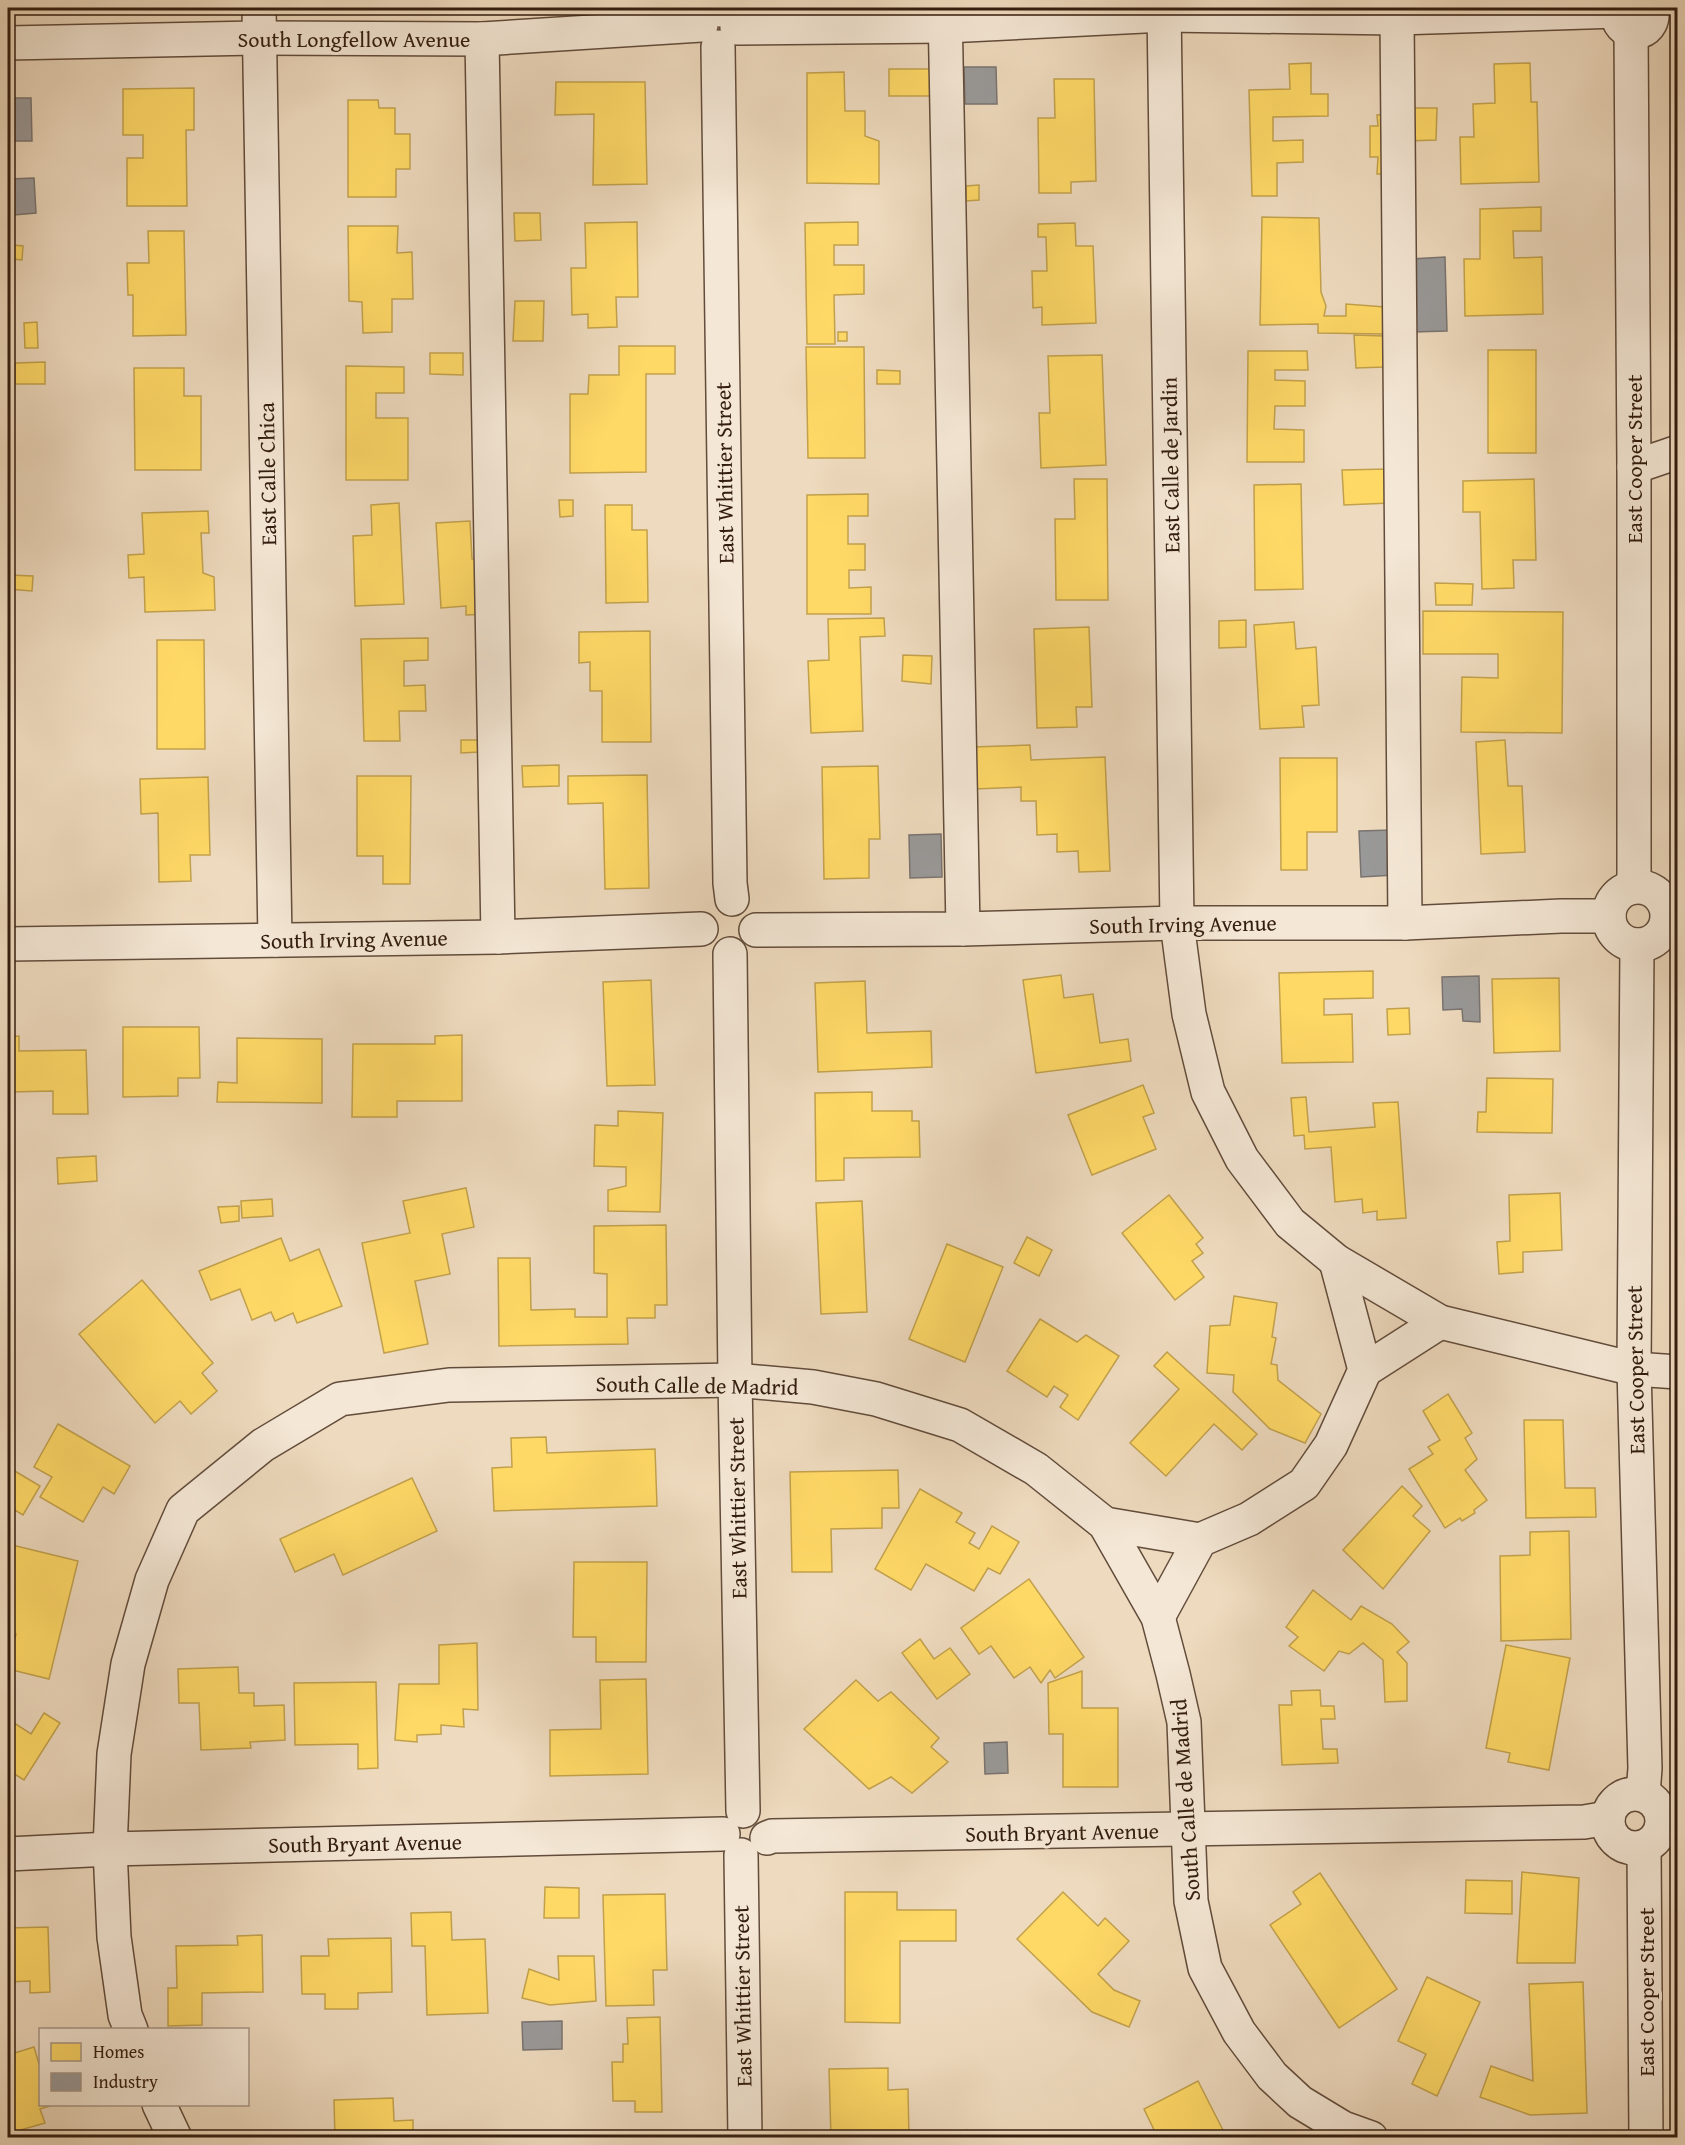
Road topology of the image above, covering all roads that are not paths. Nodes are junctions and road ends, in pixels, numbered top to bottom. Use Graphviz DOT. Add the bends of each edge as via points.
graph roads {
  1 [pos="1164,11"];
  2 [pos="1642,15"];
  3 [pos="945,17"];
  4 [pos="1397,18"];
  5 [pos="260,23"];
  6 [pos="719,24"];
  7 [pos="482,39"];
  8 [pos="8,43"];
  9 [pos="1677,452"];
  10 [pos="1634,467"];
  11 [pos="1634,887"];
  12 [pos="732,899"];
  13 [pos="1672,915"];
  14 [pos="1609,916"];
  15 [pos="1177,923"];
  16 [pos="1405,923"];
  17 [pos="701,928"];
  18 [pos="963,929"];
  19 [pos="756,930"];
  20 [pos="498,937"];
  21 [pos="275,940"];
  22 [pos="8,944"];
  23 [pos="1637,945"];
  24 [pos="730,954"];
  25 [pos="1336,1261"];
  26 [pos="1440,1322"];
  27 [pos="1634,1369"];
  28 [pos="1365,1370"];
  29 [pos="1677,1372"];
  30 [pos="735,1380"];
  31 [pos="1105,1524"];
  32 [pos="1200,1540"];
  33 [pos="1158,1617"];
  34 [pos="1661,1812"];
  35 [pos="1608,1818"];
  36 [pos="1188,1830"];
  37 [pos="744,1834"];
  38 [pos="1644,1847"];
  39 [pos="110,1849"];
  40 [pos="8,1854"];
  41 [pos="129,2028"];
  42 [pos="160,2106"];
  43 [pos="1353,2134"];
  44 [pos="175,2138"];
  45 [pos="745,2138"];
  46 [pos="1646,2138"];
  1 -- 3 [label="street, South Longfellow Avenue"];
  1 -- 4 [label="street, South Longfellow Avenue"];
  1 -- 15 [label="street, East Calle de Jardin"];
  2 -- 4 [label="street, South Longfellow Avenue"];
  2 -- 10 [label="street, East Cooper Street"];
  3 -- 6 [label="street, South Longfellow Avenue"];
  3 -- 18 [label="street"];
  4 -- 16 [label="street"];
  5 -- 7 [label="street, South Longfellow Avenue"];
  5 -- 8 [label="street, South Longfellow Avenue"];
  5 -- 21 [label="street, East Calle Chica"];
  6 -- 7 [label="street, South Longfellow Avenue"];
  6 -- 12 [label="street, East Whittier Street"];
  7 -- 20 [label="street"];
  9 -- 10 [label="street"];
  10 -- 11 [label="street, East Cooper Street"];
  11 -- 13 [label="street" via="1660,897"];
  11 -- 14 [label="street" via="1617,896"];
  12 -- 17 [label="street" via="706,910"];
  12 -- 19 [label="street" via="753,913"];
  13 -- 23 [label="street" via="1655,940"];
  14 -- 16 [label="street, South Irving Avenue"];
  14 -- 23 [label="street" via="1609,923 1620,939"];
  15 -- 16 [label="street, South Irving Avenue"];
  15 -- 18 [label="street, South Irving Avenue"];
  15 -- 25 [label="street, East Calle de Jardin" via="1189,1014 1208,1092 1242,1159 1283,1214"];
  17 -- 20 [label="street, South Irving Avenue"];
  17 -- 24 [label="street" via="708,946"];
  18 -- 19 [label="street, South Irving Avenue"];
  19 -- 24 [label="street" via="749,945"];
  20 -- 21 [label="street, South Irving Avenue"];
  21 -- 22 [label="street, South Irving Avenue"];
  23 -- 27 [label="street, East Cooper Street"];
  24 -- 30 [label="street, East Whittier Street"];
  25 -- 26 [label="street, East Calle de Jardin"];
  25 -- 28 [label="street"];
  26 -- 27 [label="street, East Calle de Jardin"];
  26 -- 28 [label="street"];
  27 -- 29 [label="street, East Calle de Jardin"];
  27 -- 34 [label="street, East Cooper Street" via="1644,1768"];
  28 -- 32 [label="street" via="1330,1445 1304,1484 1249,1519"];
  30 -- 31 [label="street, South Calle de Madrid" via="813,1387 876,1399 960,1425 1036,1469"];
  30 -- 37 [label="street, East Whittier Street"];
  30 -- 39 [label="street, South Calle de Madrid" via="449,1385 340,1399 263,1445 183,1510 152,1580 128,1664 114,1754"];
  31 -- 32 [label="street"];
  31 -- 33 [label="street, South Calle de Madrid"];
  32 -- 33 [label="street"];
  33 -- 36 [label="street, South Calle de Madrid" via="1184,1722"];
  34 -- 35 [label="street" via="1632,1794 1616,1802"];
  34 -- 38 [label="street" via="1658,1837"];
  35 -- 36 [label="street, South Bryant Avenue" via="1584,1822"];
  35 -- 38 [label="street" via="1612,1836 1618,1842 1626,1847"];
  36 -- 37 [label="street, South Bryant Avenue"];
  36 -- 43 [label="street, South Calle de Madrid" via="1191,1901 1205,1968 1239,2032 1272,2076 1300,2102"];
  37 -- 39 [label="street, South Bryant Avenue"];
  37 -- 45 [label="street, East Whittier Street"];
  38 -- 46 [label="street, East Cooper Street"];
  39 -- 40 [label="street, South Bryant Avenue"];
  39 -- 41 [label="street, South Calle de Madrid" via="114,1937"];
  42 -- 44 [label="street"];
}
